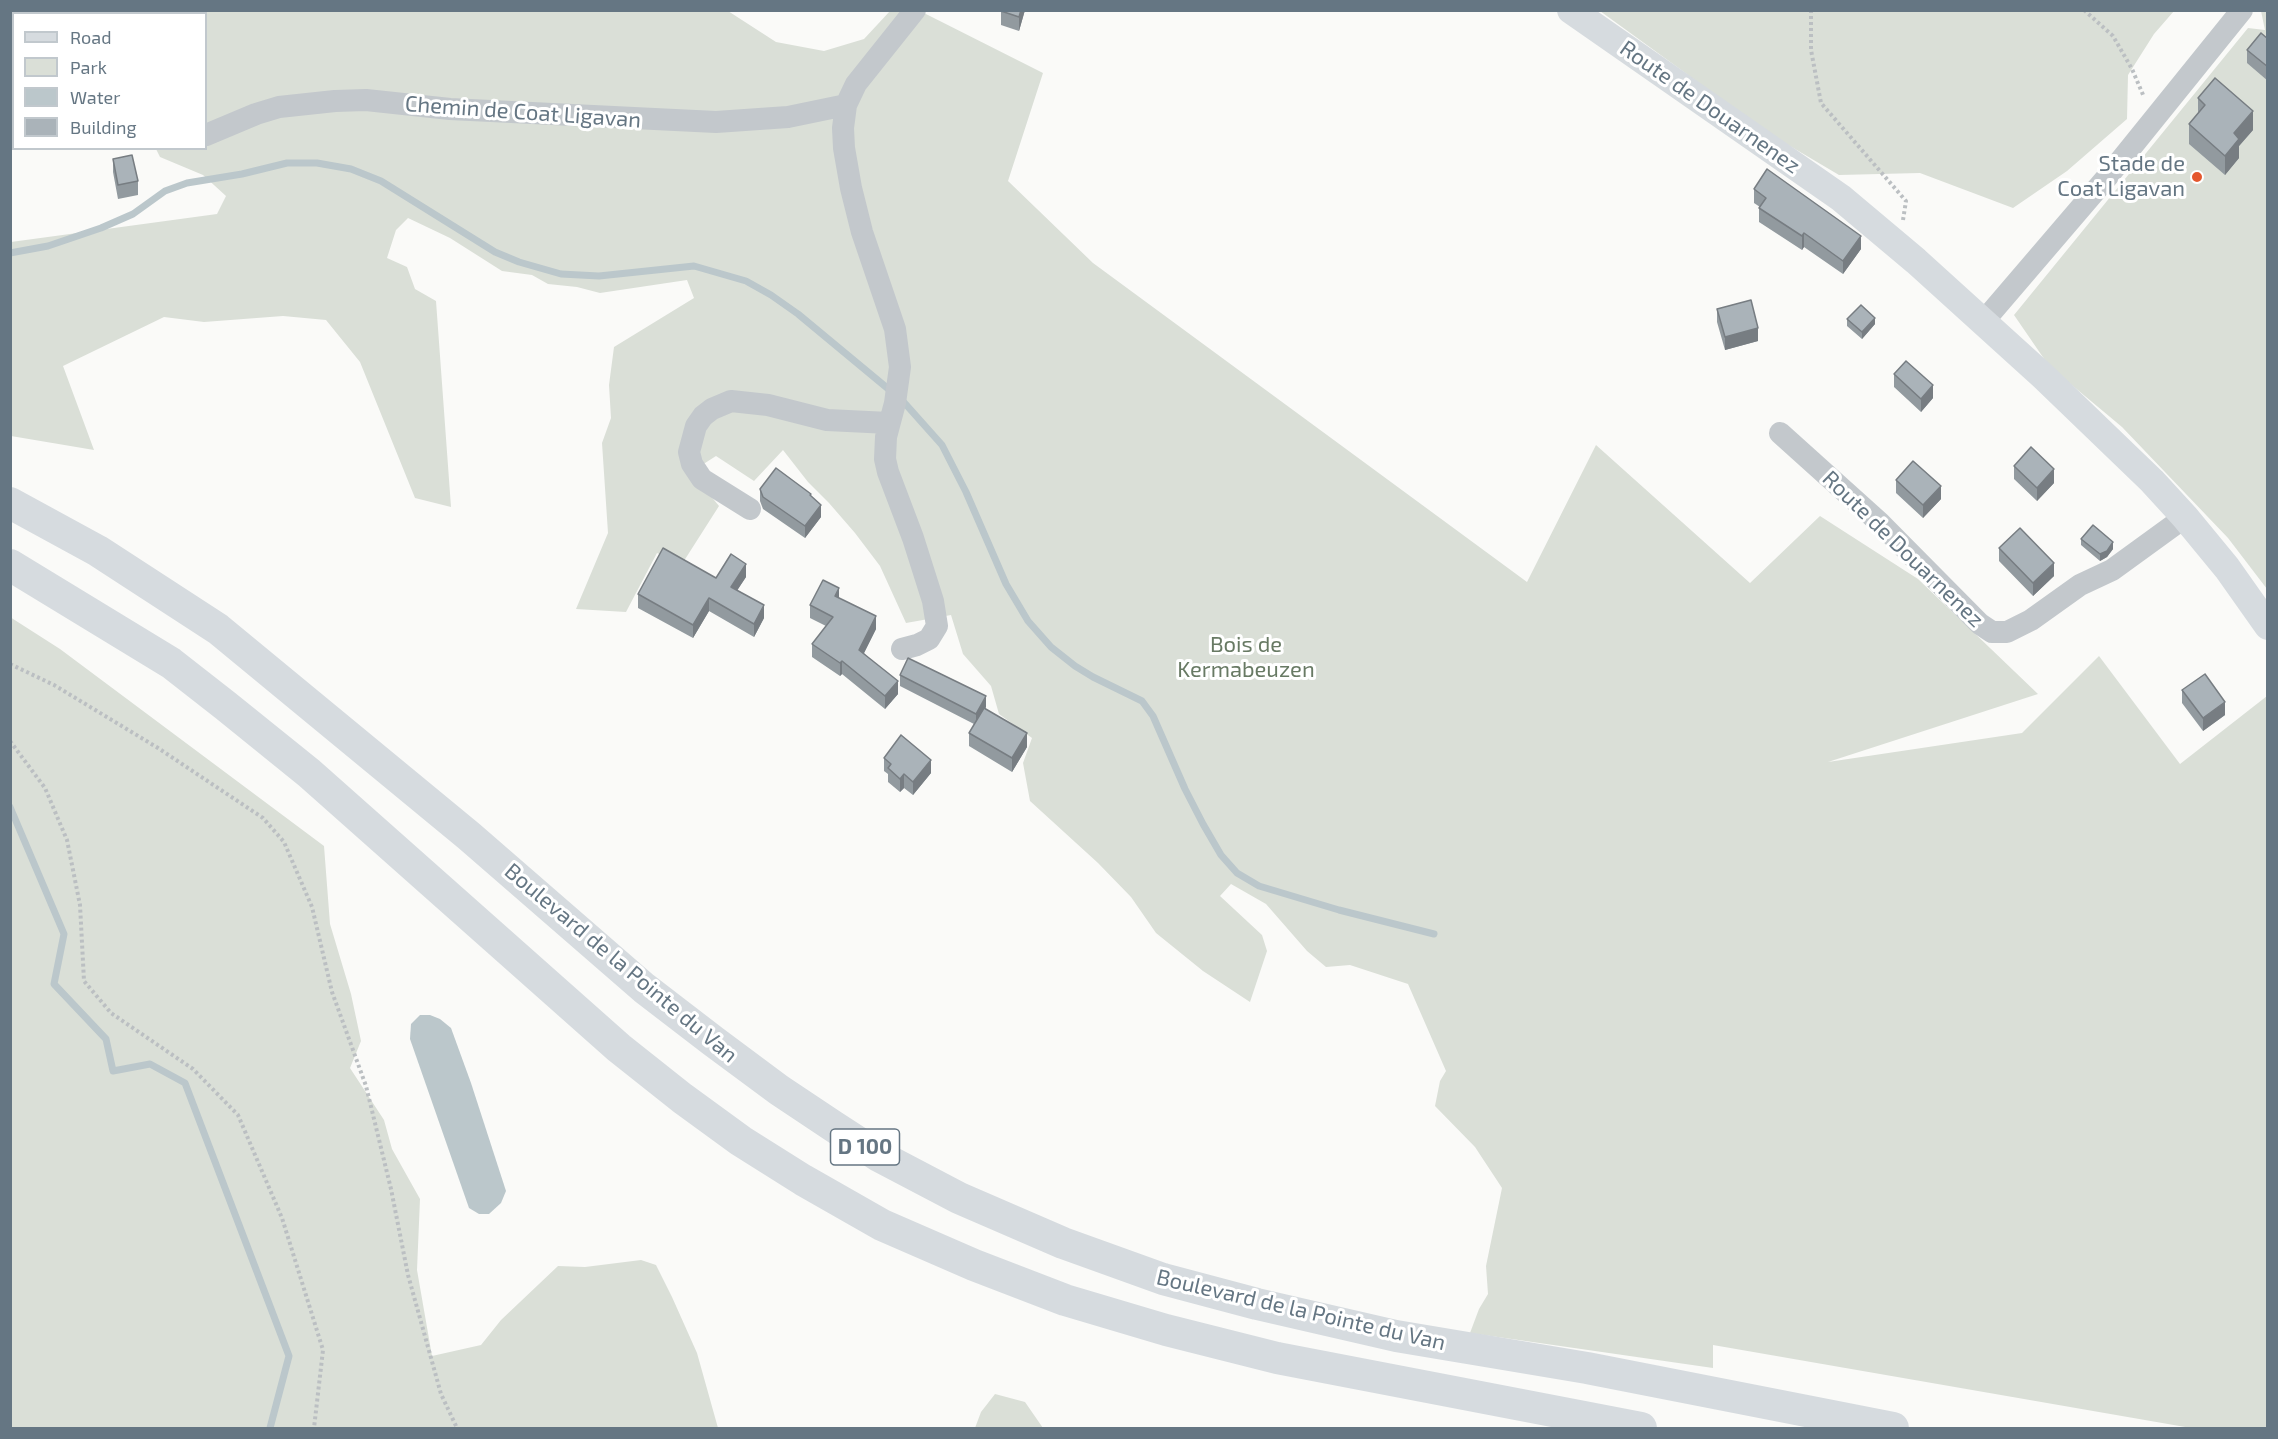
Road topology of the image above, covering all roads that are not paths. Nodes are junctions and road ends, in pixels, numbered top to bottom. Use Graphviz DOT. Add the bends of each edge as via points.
graph roads {
  1 [pos="915,10"];
  2 [pos="1571,10"];
  3 [pos="2242,10"];
  4 [pos="846,105"];
  5 [pos="207,135"];
  6 [pos="1983,322"];
  7 [pos="894,405"];
  8 [pos="1780,433"];
  9 [pos="10,503"];
  10 [pos="750,509"];
  11 [pos="2185,517"];
  12 [pos="10,565"];
  13 [pos="2268,626"];
  14 [pos="902,649"];
  15 [pos="1641,1428"];
  16 [pos="1893,1428"];
  1 -- 4 [label="street" via="856,84"];
  2 -- 6 [label="main road, Route de Douarnenez" via="1831,192"];
  3 -- 6 [label="street"];
  4 -- 5 [label="street, Chemin de Coat Ligavan" via="788,117 716,122 335,101 279,107"];
  4 -- 7 [label="street" via="844,148 851,188 895,329 900,367"];
  6 -- 11 [label="main road, Route de Douarnenez" via="2104,432"];
  7 -- 10 [label="street" via="827,420 768,405 731,401 703,416 689,452 692,464 702,479"];
  7 -- 14 [label="street" via="884,447 888,472 913,538 937,626 929,639"];
  8 -- 11 [label="street, Route de Douarnenez" via="1992,632 2007,632 2023,624 2080,585 2112,570"];
  9 -- 16 [label="highway, Boulevard de la Pointe du Van / D 100" via="98,551 218,629 712,1041 879,1156 959,1198 1063,1243 1163,1279 1257,1304 1396,1336 1587,1368"];
  11 -- 13 [label="main road, Route de Douarnenez"];
  12 -- 15 [label="highway, D 100" via="121,631 199,685 309,773 619,1048 682,1098 741,1141 882,1225 1065,1300 1166,1330 1277,1358"];
}
